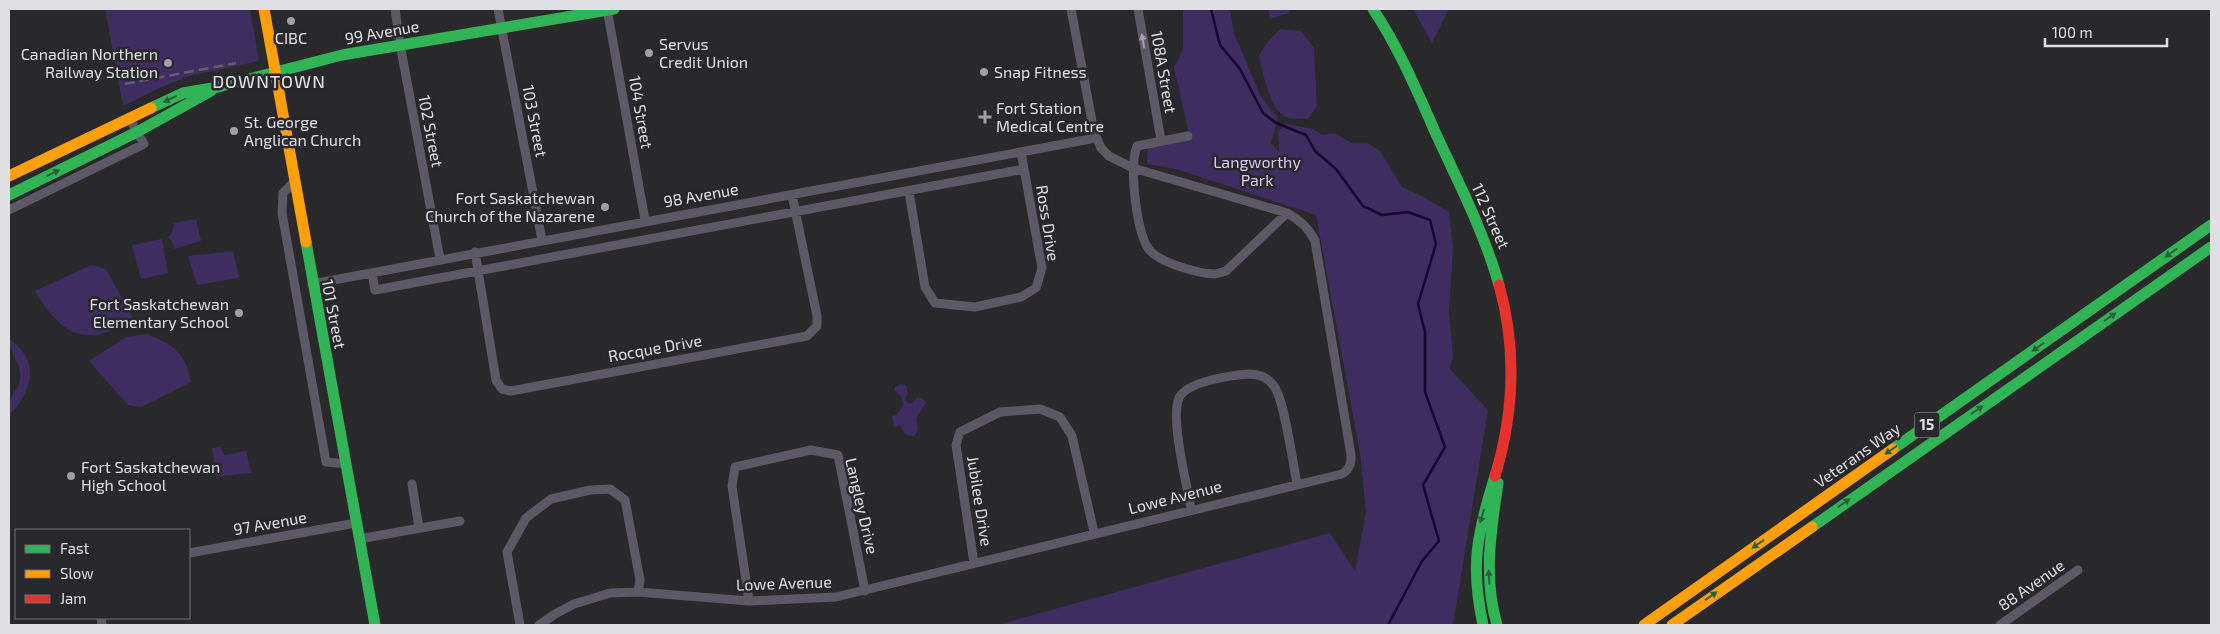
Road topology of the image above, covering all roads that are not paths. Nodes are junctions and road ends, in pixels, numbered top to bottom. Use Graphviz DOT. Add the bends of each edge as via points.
graph roads {
  1 [pos="264,9"];
  2 [pos="395,9"];
  3 [pos="498,9"];
  4 [pos="609,9"];
  5 [pos="1071,9"];
  6 [pos="1138,9"];
  7 [pos="1373,9"];
  8 [pos="502,28"];
  9 [pos="400,44"];
  10 [pos="275,71"];
  11 [pos="218,88"];
  12 [pos="129,118"];
  13 [pos="138,132"];
  14 [pos="1188,136"];
  15 [pos="1096,138"];
  16 [pos="1161,140"];
  17 [pos="1021,152"];
  18 [pos="1133,168"];
  19 [pos="1024,169"];
  20 [pos="9,176"];
  21 [pos="294,182"];
  22 [pos="909,192"];
  23 [pos="9,195"];
  24 [pos="792,195"];
  25 [pos="9,210"];
  26 [pos="795,213"];
  27 [pos="1287,213"];
  28 [pos="645,220"];
  29 [pos="2211,225"];
  30 [pos="542,240"];
  31 [pos="2211,247"];
  32 [pos="476,252"];
  33 [pos="440,259"];
  34 [pos="478,271"];
  35 [pos="372,273"];
  36 [pos="312,284"];
  37 [pos="1502,453"];
  38 [pos="346,464"];
  39 [pos="412,484"];
  40 [pos="1297,484"];
  41 [pos="1191,509"];
  42 [pos="460,521"];
  43 [pos="356,523"];
  44 [pos="419,528"];
  45 [pos="1094,532"];
  46 [pos="359,539"];
  47 [pos="190,553"];
  48 [pos="974,563"];
  49 [pos="2078,570"];
  50 [pos="865,591"];
  51 [pos="638,592"];
  52 [pos="749,601"];
  53 [pos="375,625"];
  54 [pos="520,625"];
  55 [pos="539,625"];
  56 [pos="1483,625"];
  57 [pos="1497,625"];
  58 [pos="1644,625"];
  59 [pos="1672,625"];
  60 [pos="2000,625"];
  1 -- 10 [label="main road, 101 Street"];
  2 -- 9 [label="street, 102 Street"];
  3 -- 8 [label="street, 103 Street"];
  4 -- 8 [label="main road, 99 Avenue"];
  4 -- 28 [label="street, 104 Street"];
  5 -- 15 [label="street"];
  16 -- 6 [label="street, 108A Street, one-way"];
  7 -- 37 [label="main road, 112 Street" via="1403,62 1502,287 1513,358 1512,397"];
  8 -- 9 [label="main road, 99 Avenue"];
  8 -- 30 [label="street, 103 Street"];
  9 -- 10 [label="main road, 99 Avenue"];
  9 -- 33 [label="street, 102 Street"];
  10 -- 11 [label="main road, 99 Avenue"];
  10 -- 21 [label="main road, 101 Street"];
  11 -- 12 [label="main road, 99 Avenue, one-way" via="183,93"];
  11 -- 13 [label="main road, 99 Avenue"];
  12 -- 13 [label="street"];
  12 -- 20 [label="main road, 99 Avenue"];
  23 -- 13 [label="main road, 99 Avenue, one-way"];
  13 -- 25 [label="street" via="144,144"];
  14 -- 16 [label="street"];
  15 -- 17 [label="street, 98 Avenue"];
  15 -- 18 [label="street, Lowe Avenue" via="1109,156"];
  16 -- 18 [label="street" via="1138,146"];
  17 -- 19 [label="street, Ross Drive"];
  17 -- 24 [label="street, 98 Avenue"];
  18 -- 27 [label="street, Lowe Avenue"];
  18 -- 27 [label="street" via="1136,210 1148,248 1162,260 1185,268 1214,274 1226,271"];
  19 -- 22 [label="street"];
  19 -- 22 [label="street, Ross Drive" via="1042,268 1036,288 1021,297 974,307 935,302 924,287"];
  21 -- 36 [label="main road, 101 Street"];
  21 -- 38 [label="street" via="283,193 282,213 326,462"];
  22 -- 26 [label="street"];
  24 -- 26 [label="street, Rocque Drive"];
  24 -- 28 [label="street, 98 Avenue"];
  26 -- 34 [label="street"];
  26 -- 34 [label="street, Rocque Drive" via="817,316 817,326 807,336 510,391 502,389 496,380"];
  27 -- 40 [label="street, Lowe Avenue" via="1301,222 1315,241 1351,454 1349,468 1345,472"];
  28 -- 30 [label="street, 98 Avenue"];
  29 -- 58 [label="main road, Veterans Way / 15, one-way"];
  30 -- 32 [label="street, 98 Avenue"];
  59 -- 31 [label="main road, Veterans Way / 15, one-way"];
  32 -- 33 [label="street, 98 Avenue"];
  32 -- 34 [label="street, Rocque Drive"];
  33 -- 35 [label="street, 98 Avenue"];
  34 -- 35 [label="street" via="375,290"];
  35 -- 36 [label="street, 98 Avenue"];
  36 -- 38 [label="main road, 101 Street"];
  37 -- 56 [label="main road, 112 Street, one-way" via="1482,513 1475,549 1475,585"];
  57 -- 37 [label="main road, 112 Street, one-way" via="1490,598 1488,562"];
  38 -- 43 [label="main road, 101 Street"];
  39 -- 44 [label="street"];
  40 -- 41 [label="street, Lowe Avenue"];
  40 -- 41 [label="street" via="1280,398 1271,382 1260,375 1250,374 1195,384 1180,396 1176,414"];
  41 -- 45 [label="street, Lowe Avenue"];
  42 -- 44 [label="street"];
  43 -- 46 [label="main road, 101 Street"];
  43 -- 47 [label="street, 97 Avenue"];
  44 -- 46 [label="street"];
  45 -- 48 [label="street, Lowe Avenue"];
  45 -- 48 [label="street, Jubilee Drive" via="1072,436 1060,417 1040,410 1000,412 960,432 956,445"];
  46 -- 53 [label="main road, 101 Street"];
  48 -- 50 [label="street, Lowe Avenue"];
  49 -- 60 [label="street, 88 Avenue"];
  50 -- 52 [label="street, Lowe Avenue" via="836,597"];
  50 -- 52 [label="street, Langley Drive" via="838,456 811,450 735,467 732,486"];
  51 -- 52 [label="street, Lowe Avenue"];
  51 -- 54 [label="street" via="640,580 625,500 610,489 552,499 526,518 507,552"];
  51 -- 55 [label="street, Lowe Avenue" via="610,593 585,599"];
}
